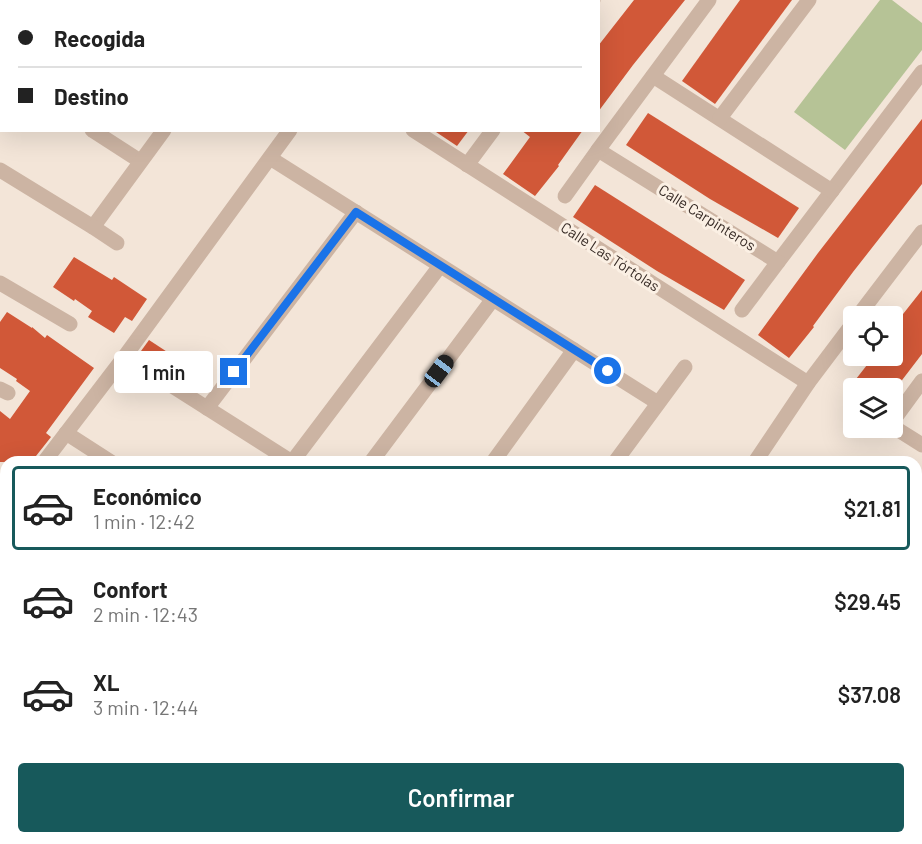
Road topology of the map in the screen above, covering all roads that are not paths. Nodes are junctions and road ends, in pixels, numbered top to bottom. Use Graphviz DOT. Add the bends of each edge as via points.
graph roads {
  1 [pos="709,0"];
  2 [pos="809,0"];
  3 [pos="653,76"];
  4 [pos="921,77"];
  5 [pos="720,118"];
  6 [pos="95,132"];
  7 [pos="162,132"];
  8 [pos="289,132"];
  9 [pos="416,132"];
  10 [pos="492,132"];
  11 [pos="598,150"];
  12 [pos="270,158"];
  13 [pos="140,161"];
  14 [pos="467,165"];
  15 [pos="0,170"];
  16 [pos="832,190"];
  17 [pos="565,196"];
  18 [pos="356,212"];
  19 [pos="93,227"];
  20 [pos="922,232"];
  21 [pos="117,243"];
  22 [pos="778,262"];
  23 [pos="440,266"];
  24 [pos="0,283"];
  25 [pos="493,299"];
  26 [pos="866,306"];
  27 [pos="742,310"];
  28 [pos="70,324"];
  29 [pos="843,337"];
  30 [pos="574,350"];
  31 [pos="124,356"];
  32 [pos="685,366"];
  33 [pos="922,381"];
  34 [pos="808,383"];
  35 [pos="658,403"];
  36 [pos="207,408"];
  37 [pos="903,408"];
  38 [pos="903,432"];
  39 [pos="66,433"];
  40 [pos="922,445"];
  41 [pos="49,456"];
  42 [pos="102,456"];
  43 [pos="283,456"];
  44 [pos="297,456"];
  45 [pos="375,456"];
  46 [pos="497,456"];
  47 [pos="619,456"];
  48 [pos="758,456"];
  1 -- 3 [label="street"];
  2 -- 5 [label="street"];
  3 -- 5 [label="street"];
  3 -- 11 [label="street"];
  4 -- 16 [label="street"];
  5 -- 16 [label="street"];
  6 -- 13 [label="street"];
  7 -- 13 [label="street"];
  8 -- 12 [label="street"];
  9 -- 14 [label="street, Calle Las Tórtolas"];
  10 -- 14 [label="street"];
  11 -- 17 [label="street"];
  11 -- 22 [label="street, Calle Carpinteros"];
  12 -- 18 [label="street"];
  12 -- 31 [label="street"];
  13 -- 19 [label="street"];
  14 -- 34 [label="street, Calle Las Tórtolas"];
  15 -- 19 [label="street"];
  16 -- 22 [label="street"];
  18 -- 23 [label="street"];
  18 -- 36 [label="street"];
  19 -- 21 [label="street"];
  20 -- 26 [label="street"];
  22 -- 27 [label="street"];
  23 -- 25 [label="street"];
  23 -- 44 [label="street"];
  24 -- 28 [label="street"];
  25 -- 30 [label="street"];
  25 -- 45 [label="street"];
  29 -- 34 [label="street"];
  30 -- 35 [label="street"];
  30 -- 46 [label="street"];
  31 -- 36 [label="street"];
  31 -- 39 [label="street"];
  32 -- 35 [label="street"];
  33 -- 37 [label="street"];
  34 -- 48 [label="street"];
  35 -- 47 [label="street"];
  36 -- 43 [label="street"];
  38 -- 40 [label="street"];
  39 -- 41 [label="street"];
  39 -- 42 [label="street"];
}
